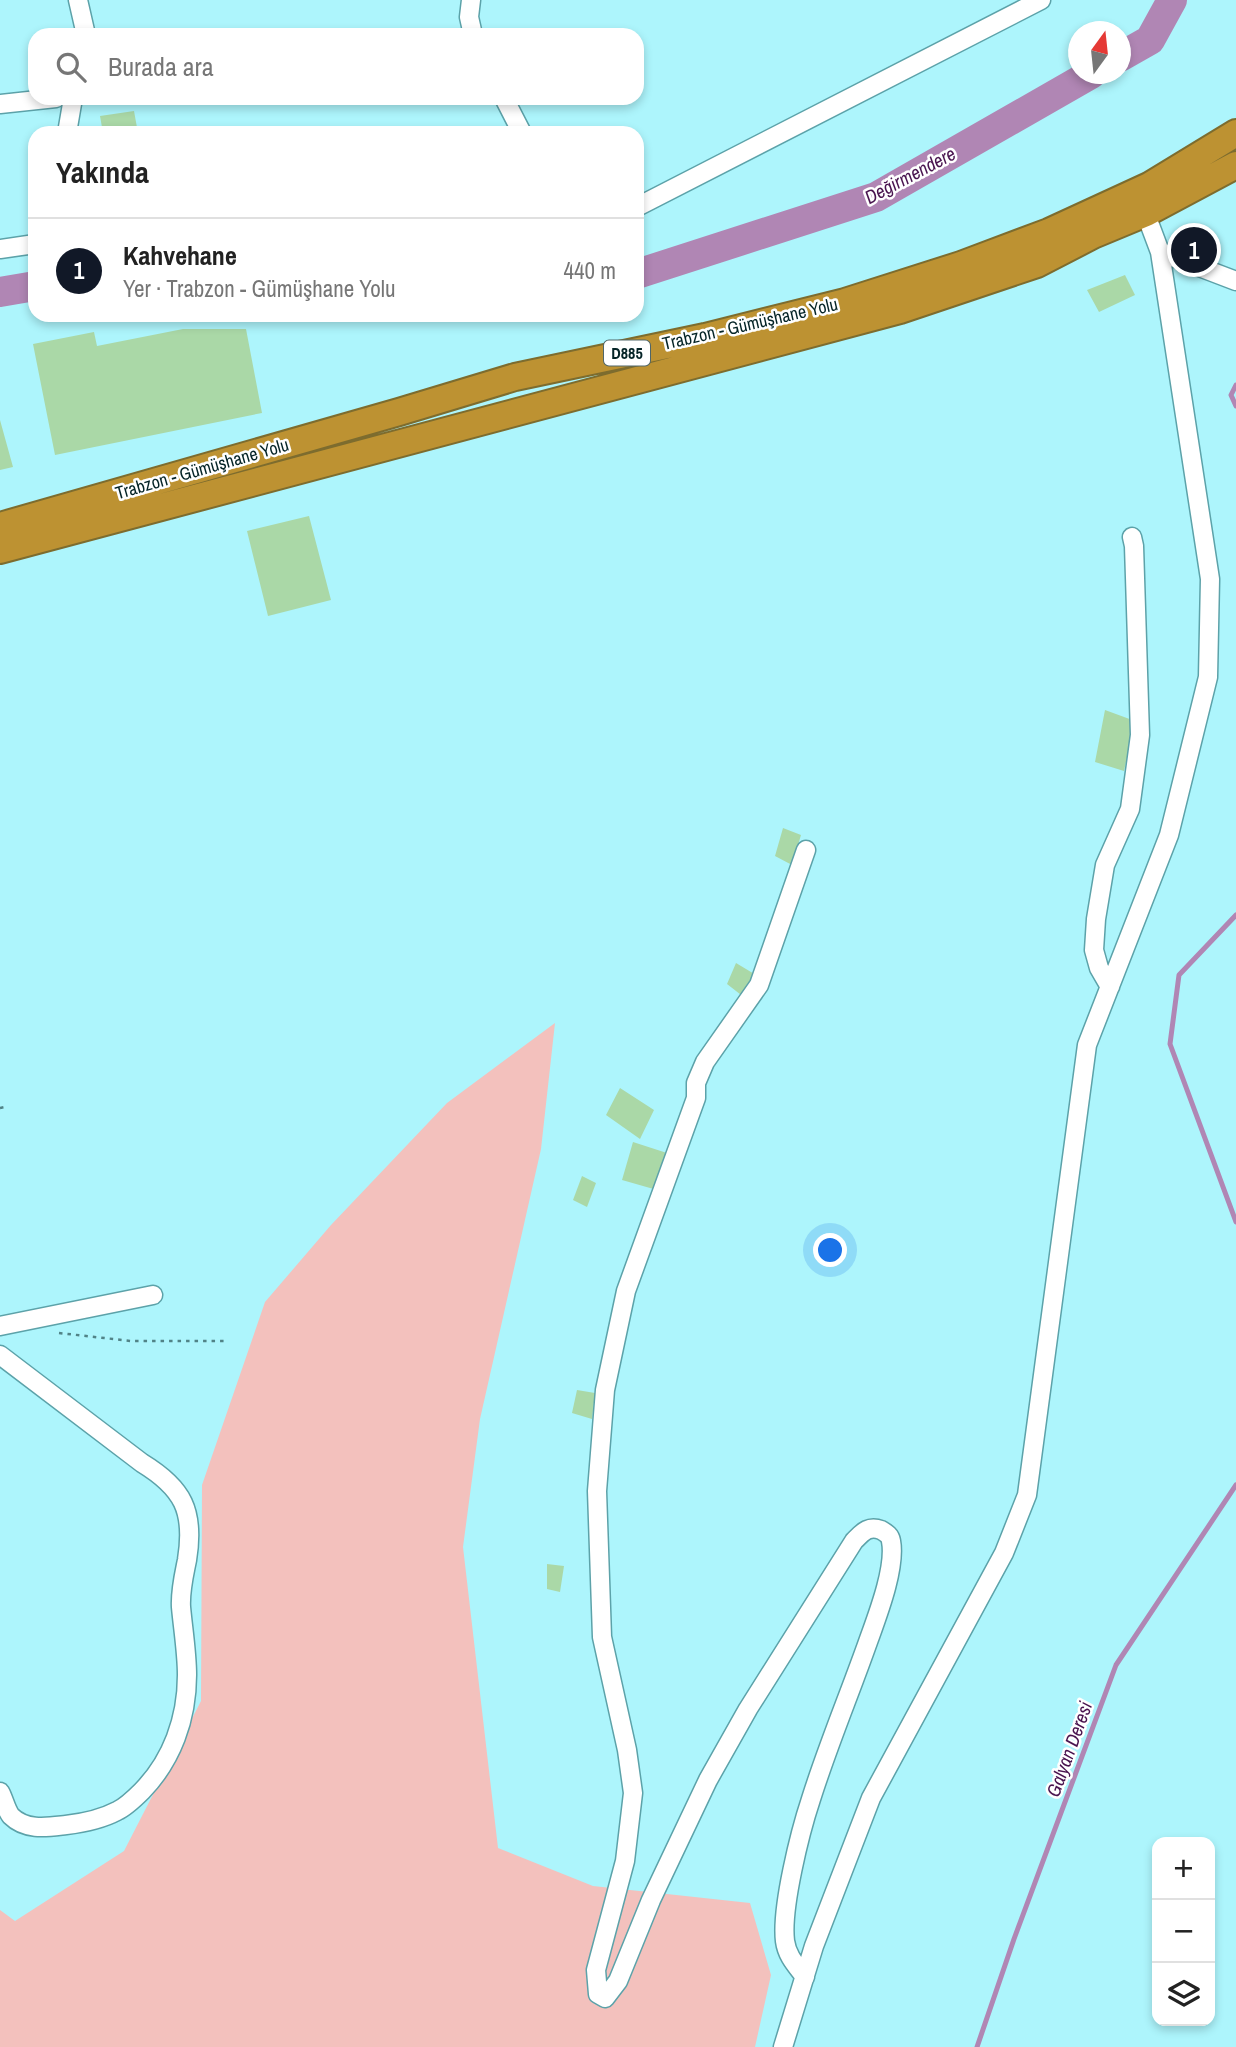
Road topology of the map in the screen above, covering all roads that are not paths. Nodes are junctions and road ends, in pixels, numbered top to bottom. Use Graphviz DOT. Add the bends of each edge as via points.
graph roads {
  1 [pos="78,0"];
  2 [pos="471,0"];
  3 [pos="1041,0"];
  4 [pos="84,28"];
  5 [pos="471,28"];
  6 [pos="28,101"];
  7 [pos="0,104"];
  8 [pos="72,105"];
  9 [pos="508,105"];
  10 [pos="68,126"];
  11 [pos="518,126"];
  12 [pos="1236,134"];
  13 [pos="1236,165"];
  14 [pos="1141,202"];
  15 [pos="644,203"];
  16 [pos="28,245"];
  17 [pos="0,249"];
  18 [pos="1160,252"];
  19 [pos="1236,281"];
  20 [pos="0,526"];
  21 [pos="1132,537"];
  22 [pos="0,550"];
  23 [pos="806,850"];
  24 [pos="1110,987"];
  25 [pos="153,1295"];
  26 [pos="0,1326"];
  27 [pos="0,1354"];
  28 [pos="0,1792"];
  29 [pos="805,1977"];
  30 [pos="783,2047"];
  1 -- 4 [label="street"];
  2 -- 5 [label="street"];
  3 -- 15 [label="street"];
  6 -- 7 [label="street"];
  8 -- 10 [label="street"];
  9 -- 11 [label="street"];
  12 -- 14 [label="highway, Trabzon - Gümüşhane Yolu / D885"];
  13 -- 14 [label="highway, Trabzon - Gümüşhane Yolu / D885"];
  14 -- 18 [label="street"];
  14 -- 20 [label="highway, Trabzon - Gümüşhane Yolu / D885" via="845,302 515,377"];
  14 -- 22 [label="highway, Trabzon - Gümüşhane Yolu / D885" via="1093,235 1037,264 900,310"];
  16 -- 17 [label="street"];
  18 -- 19 [label="street"];
  18 -- 24 [label="street" via="1210,579 1208,677 1169,835"];
  21 -- 24 [label="street" via="1140,734 1130,809 1105,865 1094,950"];
  23 -- 29 [label="street" via="760,985 698,1076 696,1098 630,1279 605,1390 597,1491 602,1637 632,1793 625,1861 597,1970 598,1994 605,1998 618,1981 708,1780 748,1709 854,1541 865,1530 877,1528 891,1538 884,1595 810,1800 793,1871 784,1938 787,1954"];
  24 -- 29 [label="street" via="1087,1045 1027,1495 1004,1553 871,1798"];
  25 -- 26 [label="street"];
  27 -- 28 [label="street" via="164,1476 189,1515 189,1538 181,1605 186,1696 175,1740 153,1779 120,1810 52,1827 31,1828 11,1815"];
  29 -- 30 [label="street"];
}
